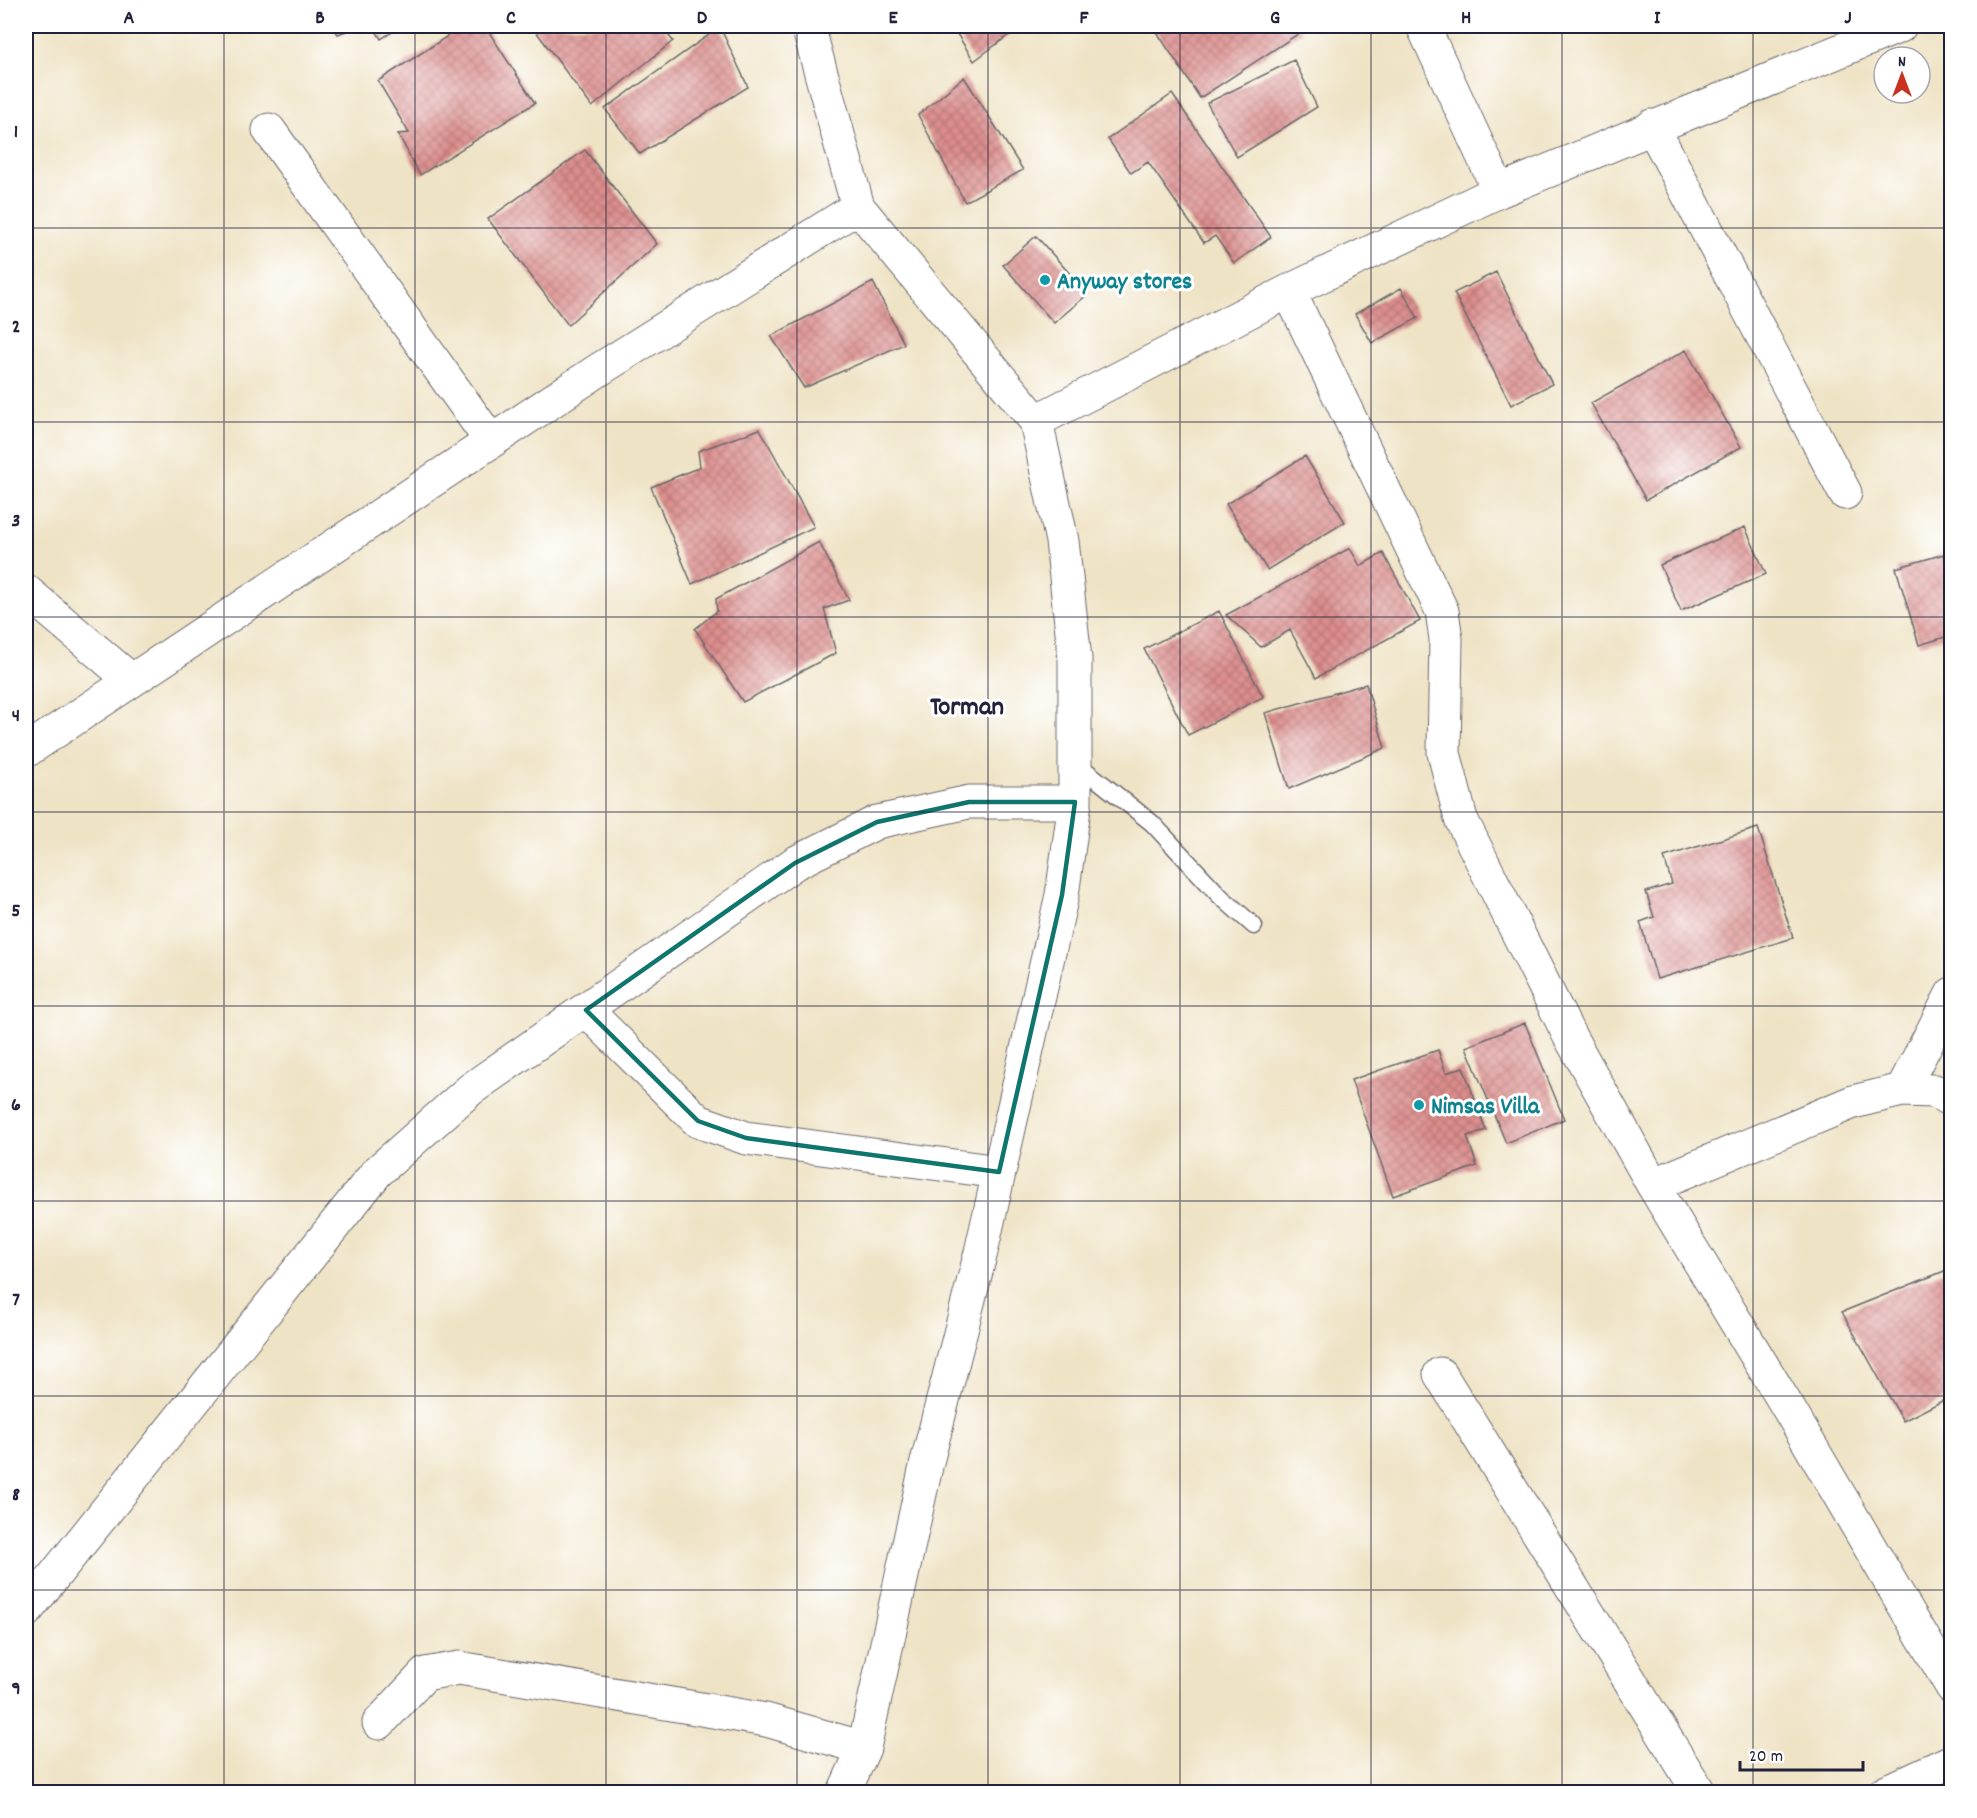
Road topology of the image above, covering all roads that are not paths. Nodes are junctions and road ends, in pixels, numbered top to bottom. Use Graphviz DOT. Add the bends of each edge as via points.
graph roads {
  1 [pos="808,26"];
  2 [pos="1423,26"];
  3 [pos="1900,26"];
  4 [pos="1652,126"];
  5 [pos="269,130"];
  6 [pos="1499,191"];
  7 [pos="858,207"];
  8 [pos="1289,291"];
  9 [pos="1036,421"];
  10 [pos="491,441"];
  11 [pos="1845,493"];
  12 [pos="26,591"];
  13 [pos="131,680"];
  14 [pos="26,751"];
  15 [pos="1075,762"];
  16 [pos="1075,802"];
  17 [pos="1254,926"];
  18 [pos="1952,994"];
  19 [pos="586,1010"];
  20 [pos="1902,1090"];
  21 [pos="1952,1101"];
  22 [pos="999,1173"];
  23 [pos="1653,1185"];
  24 [pos="1440,1374"];
  25 [pos="26,1611"];
  26 [pos="1952,1687"];
  27 [pos="379,1723"];
  28 [pos="864,1748"];
  29 [pos="1952,1761"];
  30 [pos="844,1792"];
  31 [pos="1700,1792"];
  32 [pos="1885,1792"];
  1 -- 7 [label="street"];
  2 -- 6 [label="street"];
  3 -- 4 [label="street"];
  4 -- 6 [label="street"];
  4 -- 11 [label="street"];
  5 -- 10 [label="street"];
  6 -- 8 [label="street"];
  7 -- 9 [label="street"];
  7 -- 10 [label="street"];
  8 -- 9 [label="street"];
  8 -- 23 [label="street" via="1442,611 1446,639 1444,753 1461,819 1569,1035"];
  9 -- 15 [label="street" via="1062,541 1075,659"];
  10 -- 13 [label="street"];
  12 -- 13 [label="street"];
  13 -- 14 [label="street"];
  15 -- 16 [label="street"];
  15 -- 17 [label="lane" via="1152,823 1220,896"];
  16 -- 19 [label="street" via="969,802 877,822 795,863"];
  16 -- 22 [label="street" via="1062,895"];
  18 -- 20 [label="street"];
  19 -- 22 [label="street" via="698,1121 746,1138"];
  19 -- 25 [label="street" via="471,1089 377,1172"];
  20 -- 21 [label="street" via="1935,1091"];
  20 -- 23 [label="street" via="1853,1102"];
  22 -- 28 [label="street" via="927,1462"];
  23 -- 26 [label="street"];
  24 -- 31 [label="street"];
  27 -- 28 [label="street" via="425,1674 459,1668 766,1720"];
  28 -- 30 [label="street"];
  29 -- 32 [label="street"];
}
